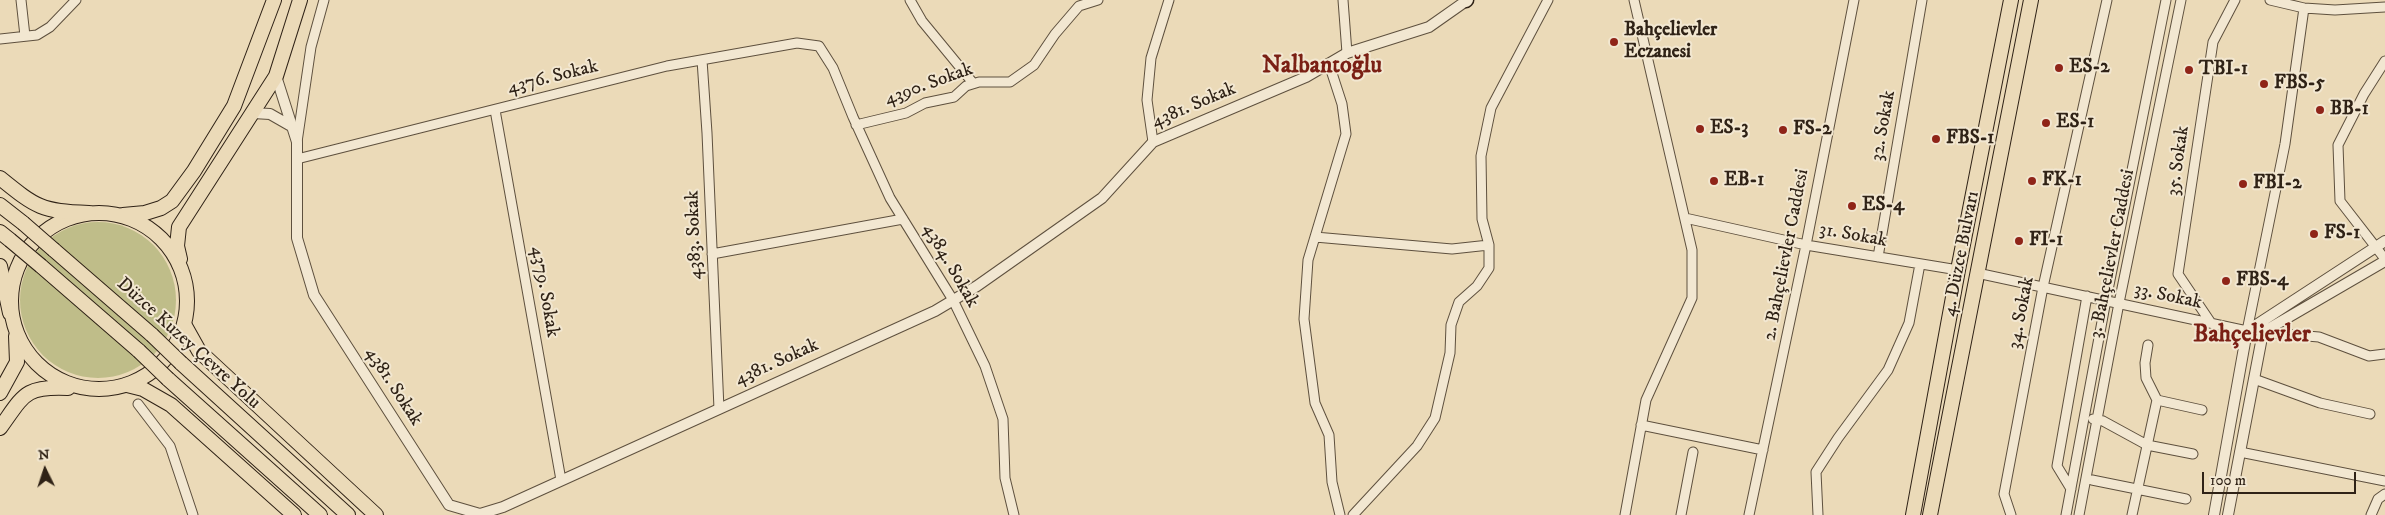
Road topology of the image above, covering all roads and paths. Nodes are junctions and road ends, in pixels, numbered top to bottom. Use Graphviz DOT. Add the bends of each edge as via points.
graph roads {
  1 [pos="21,0"];
  2 [pos="76,0"];
  3 [pos="274,0"];
  4 [pos="300,0"];
  5 [pos="324,0"];
  6 [pos="910,0"];
  7 [pos="1098,0"];
  8 [pos="1169,0"];
  9 [pos="1343,0"];
  10 [pos="1466,0"];
  11 [pos="1548,0"];
  12 [pos="1634,0"];
  13 [pos="1854,0"];
  14 [pos="1922,0"];
  15 [pos="2011,0"];
  16 [pos="2031,0"];
  17 [pos="2107,0"];
  18 [pos="2166,0"];
  19 [pos="2181,0"];
  20 [pos="2235,0"];
  21 [pos="2270,0"];
  22 [pos="2385,7"];
  23 [pos="2304,8"];
  24 [pos="25,36"];
  25 [pos="0,39"];
  26 [pos="819,46"];
  27 [pos="1347,53"];
  28 [pos="702,60"];
  29 [pos="2385,61"];
  30 [pos="1329,64"];
  31 [pos="276,76"];
  32 [pos="973,84"];
  33 [pos="495,110"];
  34 [pos="253,113"];
  35 [pos="856,125"];
  36 [pos="291,126"];
  37 [pos="297,142"];
  38 [pos="1153,142"];
  39 [pos="297,159"];
  40 [pos="0,178"];
  41 [pos="0,205"];
  42 [pos="89,213"];
  43 [pos="120,215"];
  44 [pos="903,218"];
  45 [pos="1685,218"];
  46 [pos="5,236"];
  47 [pos="1315,237"];
  48 [pos="2385,241"];
  49 [pos="1489,245"];
  50 [pos="1806,245"];
  51 [pos="2376,248"];
  52 [pos="712,254"];
  53 [pos="1878,257"];
  54 [pos="2385,260"];
  55 [pos="1920,264"];
  56 [pos="0,266"];
  57 [pos="1958,270"];
  58 [pos="183,272"];
  59 [pos="1977,273"];
  60 [pos="2043,287"];
  61 [pos="2088,296"];
  62 [pos="953,300"];
  63 [pos="2106,300"];
  64 [pos="2119,303"];
  65 [pos="10,313"];
  66 [pos="2211,323"];
  67 [pos="185,326"];
  68 [pos="2247,331"];
  69 [pos="2264,332"];
  70 [pos="15,333"];
  71 [pos="2148,345"];
  72 [pos="2385,354"];
  73 [pos="2254,379"];
  74 [pos="127,384"];
  75 [pos="79,388"];
  76 [pos="0,393"];
  77 [pos="2157,400"];
  78 [pos="138,404"];
  79 [pos="719,409"];
  80 [pos="2202,410"];
  81 [pos="2370,414"];
  82 [pos="2084,417"];
  83 [pos="2097,420"];
  84 [pos="1641,425"];
  85 [pos="0,428"];
  86 [pos="2147,446"];
  87 [pos="1763,450"];
  88 [pos="1693,452"];
  89 [pos="2240,452"];
  90 [pos="2193,454"];
  91 [pos="562,480"];
  92 [pos="2092,480"];
  93 [pos="2385,481"];
  94 [pos="2070,489"];
  95 [pos="2138,489"];
  96 [pos="2385,494"];
  97 [pos="2186,498"];
  98 [pos="193,515"];
  99 [pos="294,515"];
  100 [pos="320,515"];
  101 [pos="348,515"];
  102 [pos="376,515"];
  103 [pos="1014,515"];
  104 [pos="1340,515"];
  105 [pos="1353,515"];
  106 [pos="1625,515"];
  107 [pos="1681,515"];
  108 [pos="1750,515"];
  109 [pos="1818,515"];
  110 [pos="1913,515"];
  111 [pos="1930,515"];
  112 [pos="2011,515"];
  113 [pos="2066,515"];
  114 [pos="2079,515"];
  115 [pos="2132,515"];
  116 [pos="2214,515"];
  117 [pos="2228,515"];
  118 [pos="2371,515"];
  1 -- 24 [label="street"];
  2 -- 24 [label="street" via="50,27 37,35"];
  3 -- 43 [label="main road" via="234,106 194,171 172,201 161,208"];
  4 -- 31 [label="main road"];
  5 -- 37 [label="street" via="311,47"];
  6 -- 32 [label="street"];
  7 -- 32 [label="street, 4390. Sokak" via="1079,6 1034,65 1010,82"];
  8 -- 38 [label="street" via="1151,58 1147,100"];
  9 -- 27 [label="street"];
  10 -- 27 [label="street, 4381. Sokak" via="1429,27"];
  11 -- 49 [label="street" via="1491,108 1482,156 1482,219"];
  12 -- 45 [label="street"];
  13 -- 50 [label="street, 2. Bahçelievler Caddesi"];
  14 -- 53 [label="street, 32. Sokak"];
  15 -- 57 [label="main road, 4. Düzce Bulvarı"];
  16 -- 59 [label="main road, 4. Düzce Bulvarı"];
  17 -- 60 [label="street, 34. Sokak"];
  18 -- 63 [label="street, 3. Bahçelievler Caddesi"];
  19 -- 64 [label="street, 3. Bahçelievler Caddesi"];
  20 -- 66 [label="street, 35. Sokak" via="2213,42 2178,274"];
  21 -- 23 [label="street"];
  22 -- 23 [label="street"];
  23 -- 68 [label="street" via="2285,144"];
  24 -- 25 [label="street"];
  26 -- 28 [label="street, 4376. Sokak" via="797,43"];
  26 -- 35 [label="street, 4384. Sokak" via="833,68"];
  27 -- 30 [label="street, 4381. Sokak"];
  28 -- 33 [label="street, 4376. Sokak"];
  28 -- 52 [label="street, 4383. Sokak"];
  29 -- 51 [label="street" via="2338,145 2340,201"];
  30 -- 38 [label="street, 4381. Sokak" via="1306,77"];
  30 -- 47 [label="street" via="1342,104 1346,134"];
  31 -- 34 [label="main road"];
  31 -- 36 [label="street, 4381. Sokak"];
  32 -- 35 [label="street, 4390. Sokak" via="954,97"];
  33 -- 39 [label="street, 4376. Sokak"];
  33 -- 91 [label="street, 4379. Sokak"];
  34 -- 36 [label="street" via="270,114"];
  34 -- 58 [label="main road" via="179,226 177,246"];
  35 -- 44 [label="street, 4384. Sokak" via="890,198"];
  36 -- 37 [label="street, 4381. Sokak"];
  37 -- 39 [label="street, 4381. Sokak"];
  38 -- 62 [label="street, 4381. Sokak" via="1102,198"];
  39 -- 91 [label="street, 4381. Sokak" via="297,238 314,296 449,505 480,514"];
  40 -- 42 [label="main road" via="33,204 54,212"];
  41 -- 101 [label="main road, Düzce Kuzey Çevre Yolu, bridge" via="152,335"];
  42 -- 43 [label="main road"];
  42 -- 65 [label="main road" via="60,221 40,234 25,251 10,292"];
  43 -- 58 [label="main road" via="148,227 170,248"];
  44 -- 52 [label="street"];
  44 -- 62 [label="street, 4384. Sokak"];
  45 -- 50 [label="street, 31. Sokak"];
  45 -- 84 [label="street" via="1692,250 1692,298 1646,400"];
  46 -- 100 [label="main road, Düzce Kuzey Çevre Yolu, bridge" via="139,351"];
  47 -- 49 [label="street" via="1452,249"];
  47 -- 104 [label="street" via="1308,260 1304,319 1315,403 1329,435 1332,482"];
  48 -- 51 [label="street"];
  49 -- 105 [label="street" via="1489,268 1477,286 1459,302 1451,325 1450,353 1435,418 1417,446"];
  50 -- 53 [label="street, 31. Sokak"];
  50 -- 87 [label="street, 2. Bahçelievler Caddesi"];
  51 -- 54 [label="street"];
  51 -- 68 [label="street"];
  52 -- 79 [label="street, 4383. Sokak"];
  53 -- 55 [label="street, 31. Sokak"];
  54 -- 69 [label="street"];
  55 -- 57 [label="street, 31. Sokak"];
  55 -- 109 [label="street" via="1909,323 1888,370 1816,472"];
  56 -- 65 [label="main road"];
  57 -- 110 [label="main road, 4. Düzce Bulvarı"];
  58 -- 67 [label="main road" via="188,299"];
  59 -- 60 [label="street, 33. Sokak"];
  59 -- 111 [label="main road, 4. Düzce Bulvarı"];
  60 -- 61 [label="street, 33. Sokak"];
  60 -- 112 [label="street, 34. Sokak" via="2004,494"];
  61 -- 63 [label="street, 33. Sokak"];
  61 -- 94 [label="street" via="2057,466"];
  62 -- 79 [label="street, 4381. Sokak"];
  62 -- 103 [label="street, 4384. Sokak" via="985,366 1003,419 1005,478"];
  63 -- 64 [label="street, 33. Sokak"];
  63 -- 82 [label="street, 3. Bahçelievler Caddesi"];
  64 -- 66 [label="street, 33. Sokak"];
  64 -- 83 [label="street, 3. Bahçelievler Caddesi"];
  65 -- 70 [label="main road"];
  66 -- 68 [label="street, 33. Sokak"];
  67 -- 74 [label="main road" via="174,349 158,368 138,382"];
  67 -- 102 [label="main road" via="199,351"];
  68 -- 69 [label="street, 33. Sokak"];
  68 -- 116 [label="street"];
  69 -- 72 [label="street, 33. Sokak" via="2319,337 2369,356"];
  69 -- 73 [label="street"];
  70 -- 75 [label="main road" via="30,358 52,377"];
  70 -- 76 [label="main road" via="17,362"];
  71 -- 77 [label="street" via="2144,363 2146,378"];
  73 -- 81 [label="street" via="2320,403"];
  73 -- 89 [label="street"];
  74 -- 75 [label="main road" via="109,390"];
  74 -- 99 [label="main road" via="171,405"];
  75 -- 85 [label="main road" via="44,387 24,396"];
  77 -- 80 [label="street"];
  77 -- 86 [label="street"];
  78 -- 98 [label="street" via="170,446"];
  79 -- 91 [label="street, 4381. Sokak"];
  82 -- 83 [label="street"];
  82 -- 94 [label="street, 3. Bahçelievler Caddesi"];
  83 -- 86 [label="street"];
  83 -- 114 [label="street, 3. Bahçelievler Caddesi"];
  84 -- 87 [label="street"];
  84 -- 106 [label="street"];
  86 -- 90 [label="street"];
  86 -- 95 [label="street"];
  87 -- 108 [label="street, 2. Bahçelievler Caddesi"];
  88 -- 107 [label="street"];
  89 -- 93 [label="street"];
  89 -- 117 [label="street"];
  92 -- 95 [label="street"];
  94 -- 113 [label="street, 3. Bahçelievler Caddesi"];
  95 -- 97 [label="street"];
  95 -- 115 [label="street"];
  96 -- 118 [label="street" via="2378,499"];
}
